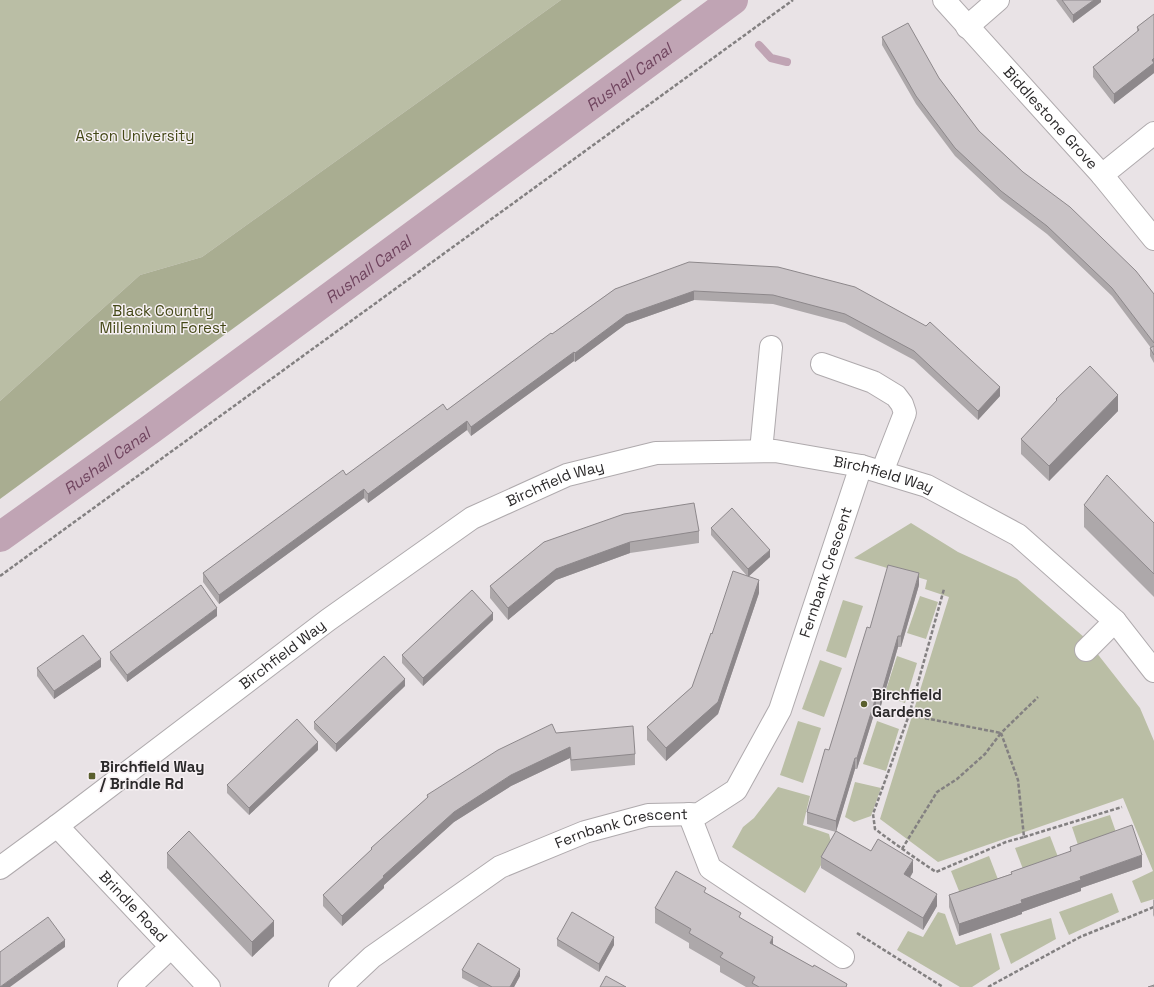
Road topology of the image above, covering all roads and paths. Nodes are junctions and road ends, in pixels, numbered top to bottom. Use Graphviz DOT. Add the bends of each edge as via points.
graph roads {
  1 [pos="793,0"];
  2 [pos="944,0"];
  3 [pos="998,0"];
  4 [pos="967,27"];
  5 [pos="1154,133"];
  6 [pos="1102,175"];
  7 [pos="1154,238"];
  8 [pos="771,347"];
  9 [pos="822,364"];
  10 [pos="761,451"];
  11 [pos="871,469"];
  12 [pos="0,576"];
  13 [pos="944,589"];
  14 [pos="1114,621"];
  15 [pos="1086,650"];
  16 [pos="1154,672"];
  17 [pos="1038,697"];
  18 [pos="909,715"];
  19 [pos="1001,733"];
  20 [pos="1122,807"];
  21 [pos="689,814"];
  22 [pos="57,826"];
  23 [pos="1024,837"];
  24 [pos="902,848"];
  25 [pos="0,868"];
  26 [pos="1154,907"];
  27 [pos="171,947"];
  28 [pos="843,958"];
  29 [pos="129,987"];
  30 [pos="208,987"];
  31 [pos="340,987"];
  32 [pos="988,987"];
  1 -- 12 [label="path"];
  2 -- 4 [label="street, Biddlestone Grove"];
  3 -- 4 [label="street"];
  4 -- 6 [label="street, Biddlestone Grove"];
  5 -- 6 [label="street"];
  6 -- 7 [label="street, Biddlestone Grove"];
  8 -- 10 [label="street"];
  9 -- 11 [label="street, Fernbank Crescent" via="873,382 896,396 902,404 905,413"];
  10 -- 11 [label="street, Birchfield Way" via="775,451"];
  10 -- 22 [label="street, Birchfield Way" via="656,453 567,475 472,518 328,620"];
  11 -- 14 [label="street, Birchfield Way" via="927,486 1018,535"];
  11 -- 21 [label="street, Fernbank Crescent" via="780,710 736,790 699,814"];
  13 -- 18 [label="path"];
  14 -- 15 [label="street"];
  14 -- 16 [label="street, Birchfield Way"];
  17 -- 19 [label="path"];
  18 -- 19 [label="path"];
  18 -- 24 [label="path" via="873,814 875,828"];
  19 -- 23 [label="path" via="1018,780"];
  19 -- 24 [label="path" via="986,754 937,792"];
  20 -- 23 [label="path"];
  21 -- 28 [label="street" via="710,868"];
  21 -- 31 [label="street, Fernbank Crescent" via="648,815 585,832 500,867 372,957"];
  22 -- 25 [label="street, Birchfield Way"];
  22 -- 27 [label="street, Brindle Road"];
  23 -- 24 [label="path" via="1006,842 936,872"];
  26 -- 32 [label="path" via="1080,937"];
  27 -- 29 [label="street"];
  27 -- 30 [label="street, Brindle Road"];
}
